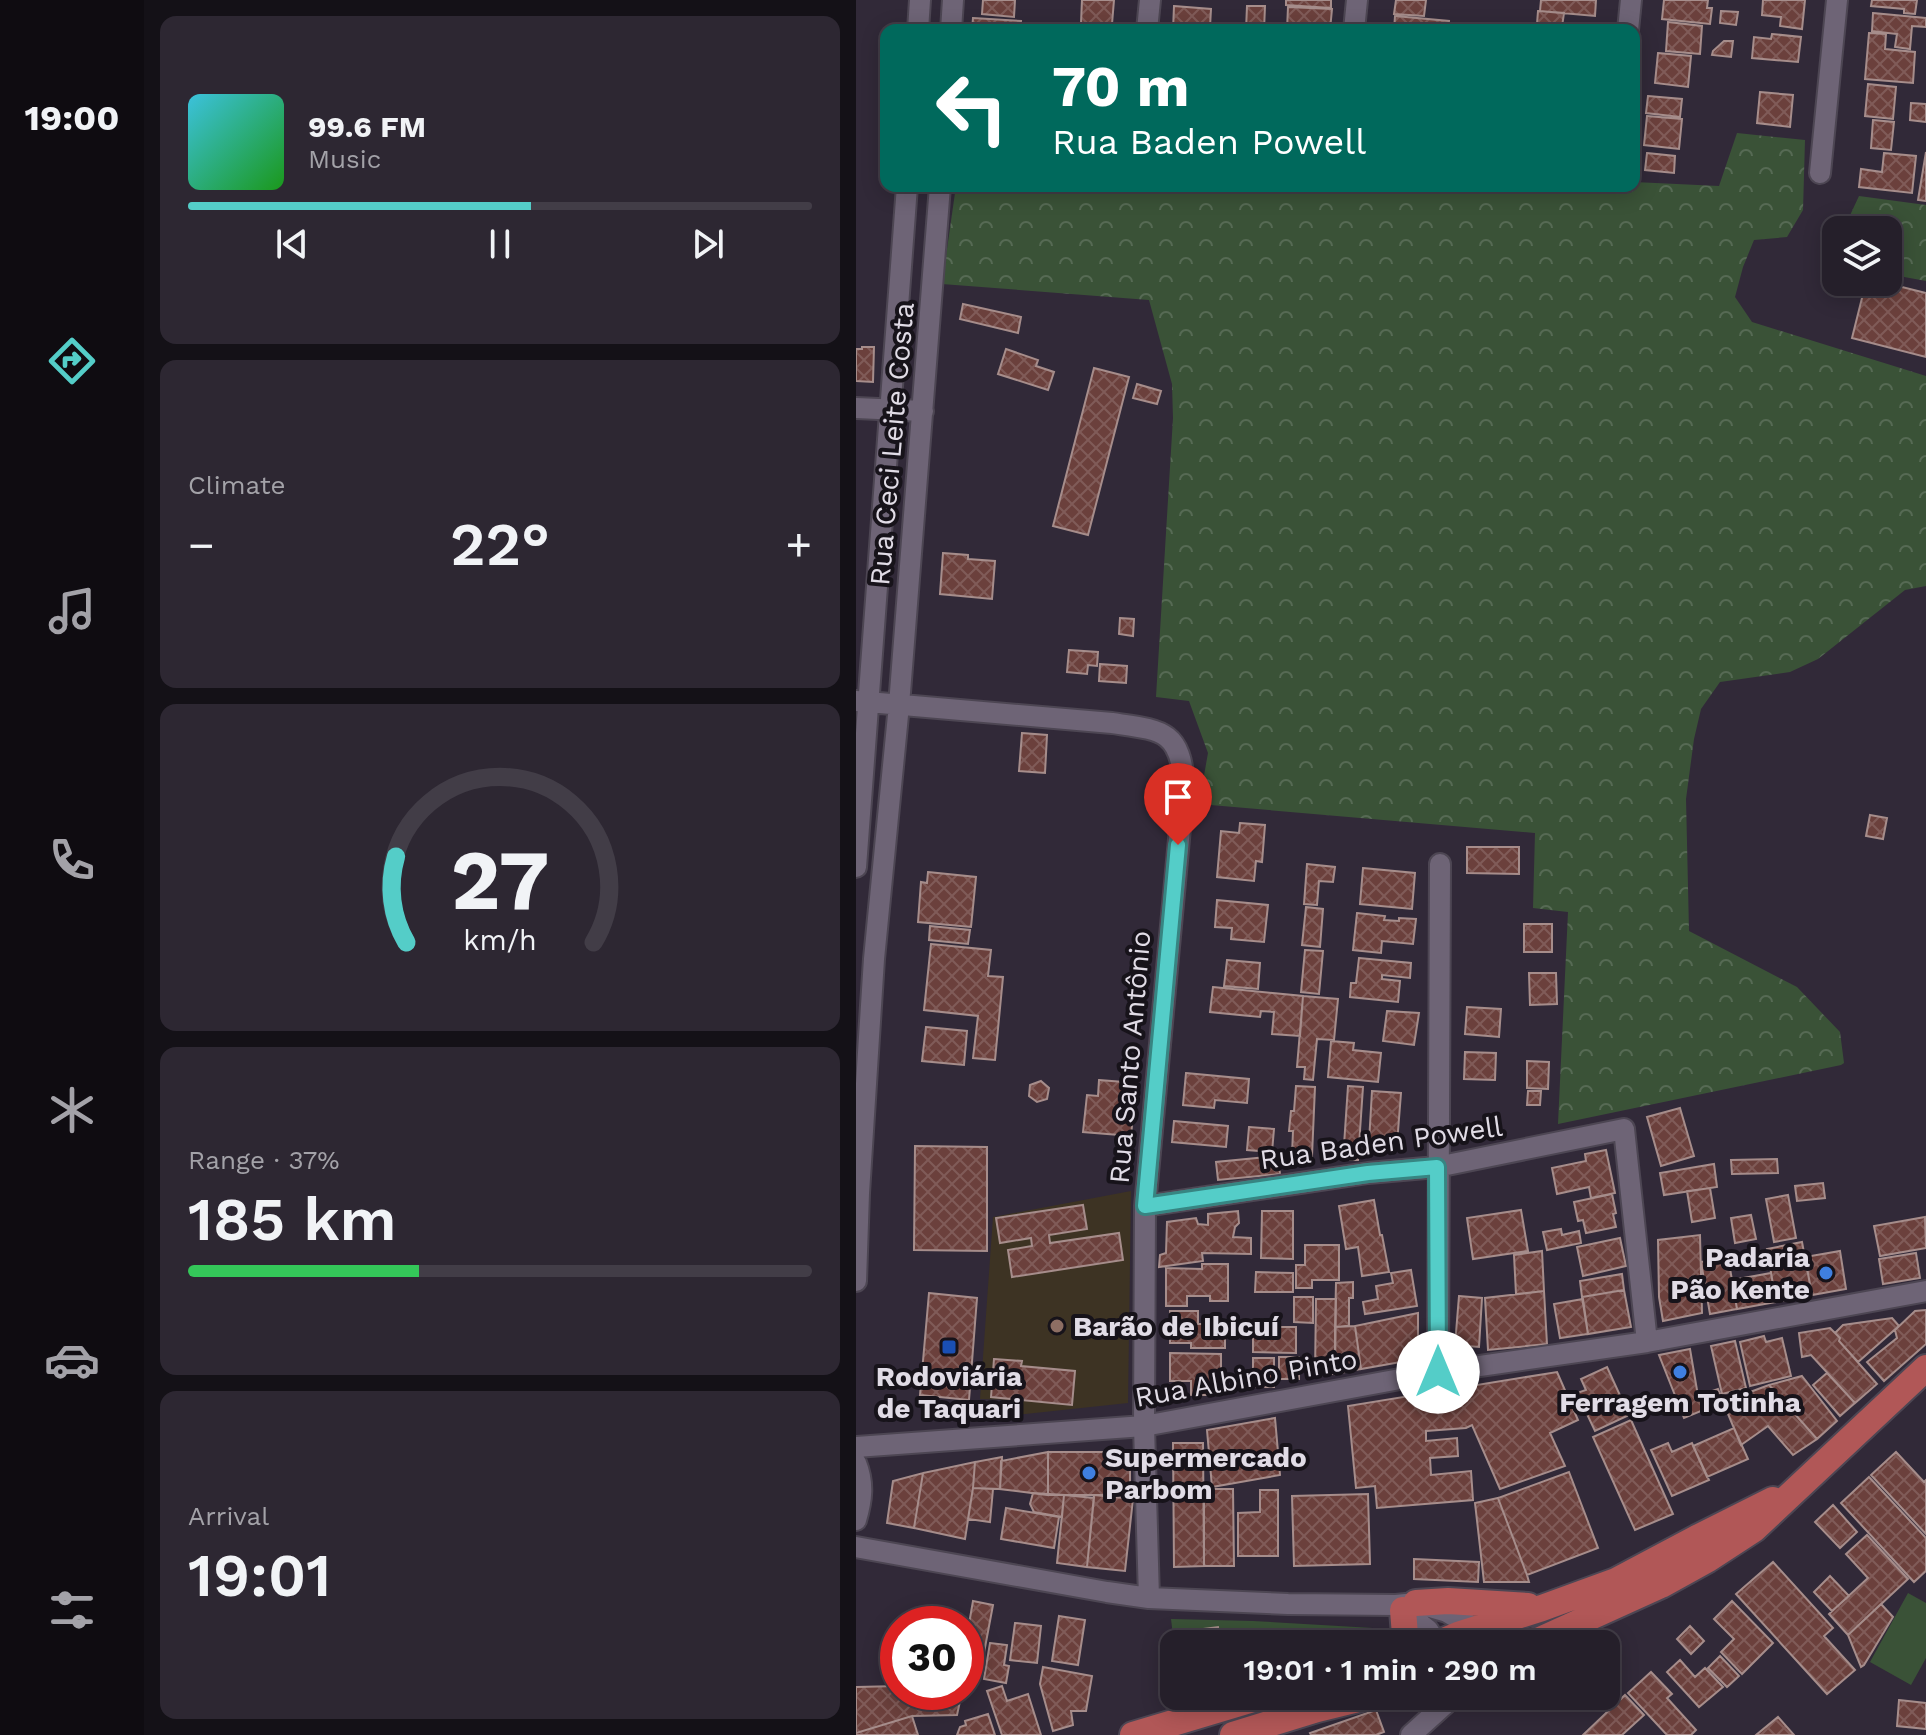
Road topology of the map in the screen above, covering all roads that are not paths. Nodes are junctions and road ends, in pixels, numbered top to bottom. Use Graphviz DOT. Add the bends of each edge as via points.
graph roads {
  1 [pos="920,0"];
  2 [pos="953,0"];
  3 [pos="1150,0"];
  4 [pos="1357,0"];
  5 [pos="1631,0"];
  6 [pos="1837,0"];
  7 [pos="918,24"];
  8 [pos="951,24"];
  9 [pos="1148,24"];
  10 [pos="1355,24"];
  11 [pos="1629,24"];
  12 [pos="1820,173"];
  13 [pos="907,192"];
  14 [pos="940,192"];
  15 [pos="856,408"];
  16 [pos="891,410"];
  17 [pos="923,411"];
  18 [pos="863,702"];
  19 [pos="899,705"];
  20 [pos="1440,864"];
  21 [pos="856,867"];
  22 [pos="864,987"];
  23 [pos="1437,1167"];
  24 [pos="1145,1206"];
  25 [pos="856,1281"];
  26 [pos="1926,1291"];
  27 [pos="1647,1342"];
  28 [pos="1926,1368"];
  29 [pos="1438,1372"];
  30 [pos="1144,1426"];
  31 [pos="856,1447"];
  32 [pos="856,1463"];
  33 [pos="1801,1487"];
  34 [pos="856,1520"];
  35 [pos="856,1547"];
  36 [pos="1149,1598"];
  37 [pos="1405,1606"];
  38 [pos="1542,1608"];
  39 [pos="1405,1630"];
  40 [pos="1428,1630"];
  41 [pos="1473,1630"];
  42 [pos="1495,1630"];
  43 [pos="1554,1630"];
  44 [pos="1563,1630"];
  45 [pos="1216,1710"];
  46 [pos="1296,1710"];
  47 [pos="1438,1710"];
  48 [pos="1418,1728"];
  49 [pos="1133,1735"];
  50 [pos="1233,1735"];
  1 -- 7 [label="street"];
  2 -- 8 [label="street"];
  3 -- 9 [label="street"];
  4 -- 10 [label="street"];
  5 -- 11 [label="street"];
  6 -- 12 [label="street"];
  13 -- 16 [label="street, Rua Ceci Leite Costa"];
  14 -- 17 [label="street, Rua Ceci Leite Costa"];
  15 -- 16 [label="street"];
  16 -- 17 [label="street"];
  16 -- 18 [label="street, Rua Ceci Leite Costa"];
  17 -- 19 [label="street, Rua Ceci Leite Costa"];
  18 -- 19 [label="street"];
  18 -- 21 [label="street, Rua Ceci Leite Costa"];
  19 -- 22 [label="street, Rua Ceci Leite Costa"];
  19 -- 24 [label="street, Rua Santo Antônio" via="1112,723 1150,729 1176,746 1184,785"];
  20 -- 23 [label="street"];
  22 -- 25 [label="street, Rua Ceci Leite Costa"];
  23 -- 24 [label="street, Rua Baden Powell"];
  23 -- 27 [label="street, Rua Baden Powell" via="1624,1129"];
  23 -- 29 [label="street"];
  24 -- 30 [label="street, Rua Santo Antônio"];
  26 -- 27 [label="street, Rua Albino Pinto"];
  27 -- 29 [label="street, Rua Albino Pinto"];
  28 -- 33 [label="main road"];
  29 -- 30 [label="street, Rua Albino Pinto"];
  30 -- 31 [label="street, Rua Albino Pinto"];
  30 -- 36 [label="street, Rua Santo Antônio"];
  32 -- 34 [label="street" via="862,1478"];
  33 -- 38 [label="main road" via="1616,1581"];
  33 -- 44 [label="main road" via="1754,1529 1708,1559"];
  35 -- 36 [label="street"];
  36 -- 37 [label="street"];
  37 -- 38 [label="main road" via="1448,1601"];
  37 -- 39 [label="main road"];
  37 -- 40 [label="street"];
  37 -- 41 [label="street" via="1447,1612"];
  38 -- 42 [label="main road"];
  38 -- 43 [label="main road"];
  45 -- 49 [label="main road"];
  46 -- 50 [label="main road"];
  47 -- 48 [label="street"];
}
